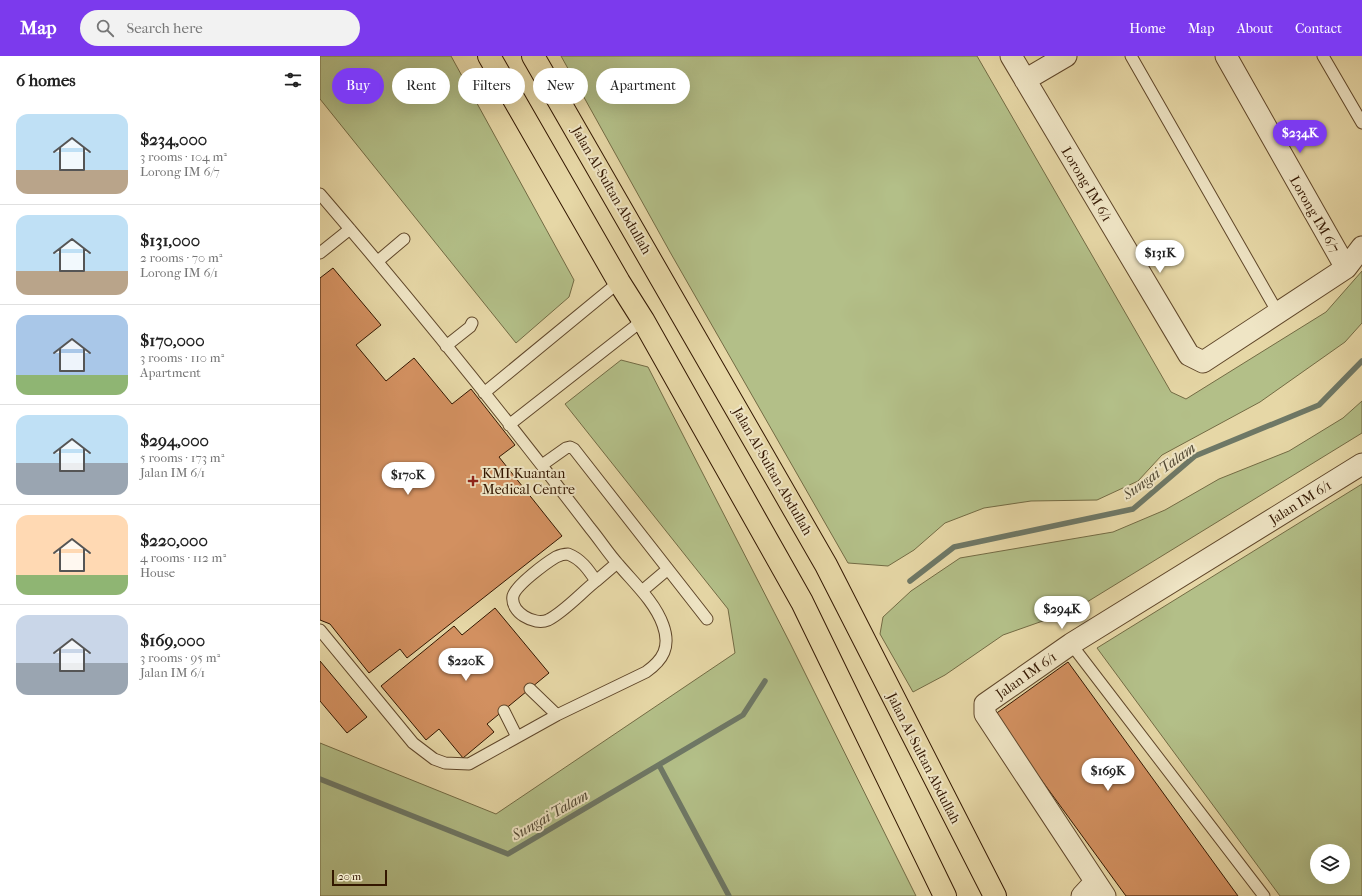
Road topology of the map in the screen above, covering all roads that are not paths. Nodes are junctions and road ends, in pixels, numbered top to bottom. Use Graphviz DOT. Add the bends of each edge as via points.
graph roads {
  1 [pos="489,56"];
  2 [pos="533,56"];
  3 [pos="1011,56"];
  4 [pos="1066,56"];
  5 [pos="1131,56"];
  6 [pos="1226,56"];
  7 [pos="1323,56"];
  8 [pos="1026,80"];
  9 [pos="1362,122"];
  10 [pos="320,194"];
  11 [pos="350,229"];
  12 [pos="404,239"];
  13 [pos="1362,247"];
  14 [pos="320,253"];
  15 [pos="378,261"];
  16 [pos="1346,268"];
  17 [pos="619,282"];
  18 [pos="1278,313"];
  19 [pos="643,320"];
  20 [pos="472,323"];
  21 [pos="446,346"];
  22 [pos="484,393"];
  23 [pos="509,425"];
  24 [pos="1362,464"];
  25 [pos="542,465"];
  26 [pos="617,563"];
  27 [pos="668,570"];
  28 [pos="596,581"];
  29 [pos="642,591"];
  30 [pos="707,619"];
  31 [pos="320,630"];
  32 [pos="1071,644"];
  33 [pos="530,689"];
  34 [pos="504,711"];
  35 [pos="557,715"];
  36 [pos="517,737"];
  37 [pos="1094,891"];
  38 [pos="945,896"];
  39 [pos="995,896"];
  40 [pos="1264,896"];
  1 -- 17 [label="main road"];
  2 -- 39 [label="main road, Jalan Al-Sultan Abdullah" via="826,565"];
  3 -- 8 [label="street, Lorong IM 6/1"];
  4 -- 8 [label="street"];
  5 -- 18 [label="lane"];
  6 -- 16 [label="street, Lorong IM 6/7"];
  7 -- 9 [label="lane"];
  8 -- 18 [label="street, Lorong IM 6/1" via="1189,356 1203,362"];
  10 -- 11 [label="lane"];
  11 -- 14 [label="lane"];
  11 -- 15 [label="lane"];
  12 -- 15 [label="lane"];
  13 -- 16 [label="street, Lorong IM 6/1"];
  15 -- 21 [label="lane"];
  16 -- 18 [label="street, Lorong IM 6/1"];
  17 -- 19 [label="main road"];
  17 -- 22 [label="lane"];
  19 -- 23 [label="lane"];
  19 -- 38 [label="main road" via="802,602"];
  20 -- 21 [label="lane"];
  21 -- 22 [label="lane"];
  22 -- 23 [label="lane"];
  23 -- 25 [label="lane"];
  24 -- 32 [label="street, Jalan IM 6/1"];
  25 -- 26 [label="lane"];
  25 -- 27 [label="lane" via="566,448 574,449"];
  26 -- 28 [label="lane"];
  26 -- 29 [label="lane"];
  27 -- 29 [label="lane"];
  27 -- 30 [label="lane"];
  28 -- 28 [label="lane" via="547,620 534,622 523,616 514,604 513,596 518,587 558,556 568,554 576,557"];
  29 -- 35 [label="lane" via="664,626 666,640 659,662 646,672"];
  31 -- 36 [label="lane" via="413,743 434,759 469,764"];
  32 -- 37 [label="street, Jalan IM 6/1" via="986,704 985,714"];
  32 -- 40 [label="lane"];
  33 -- 35 [label="lane"];
  34 -- 36 [label="lane"];
  35 -- 36 [label="lane"];
}
